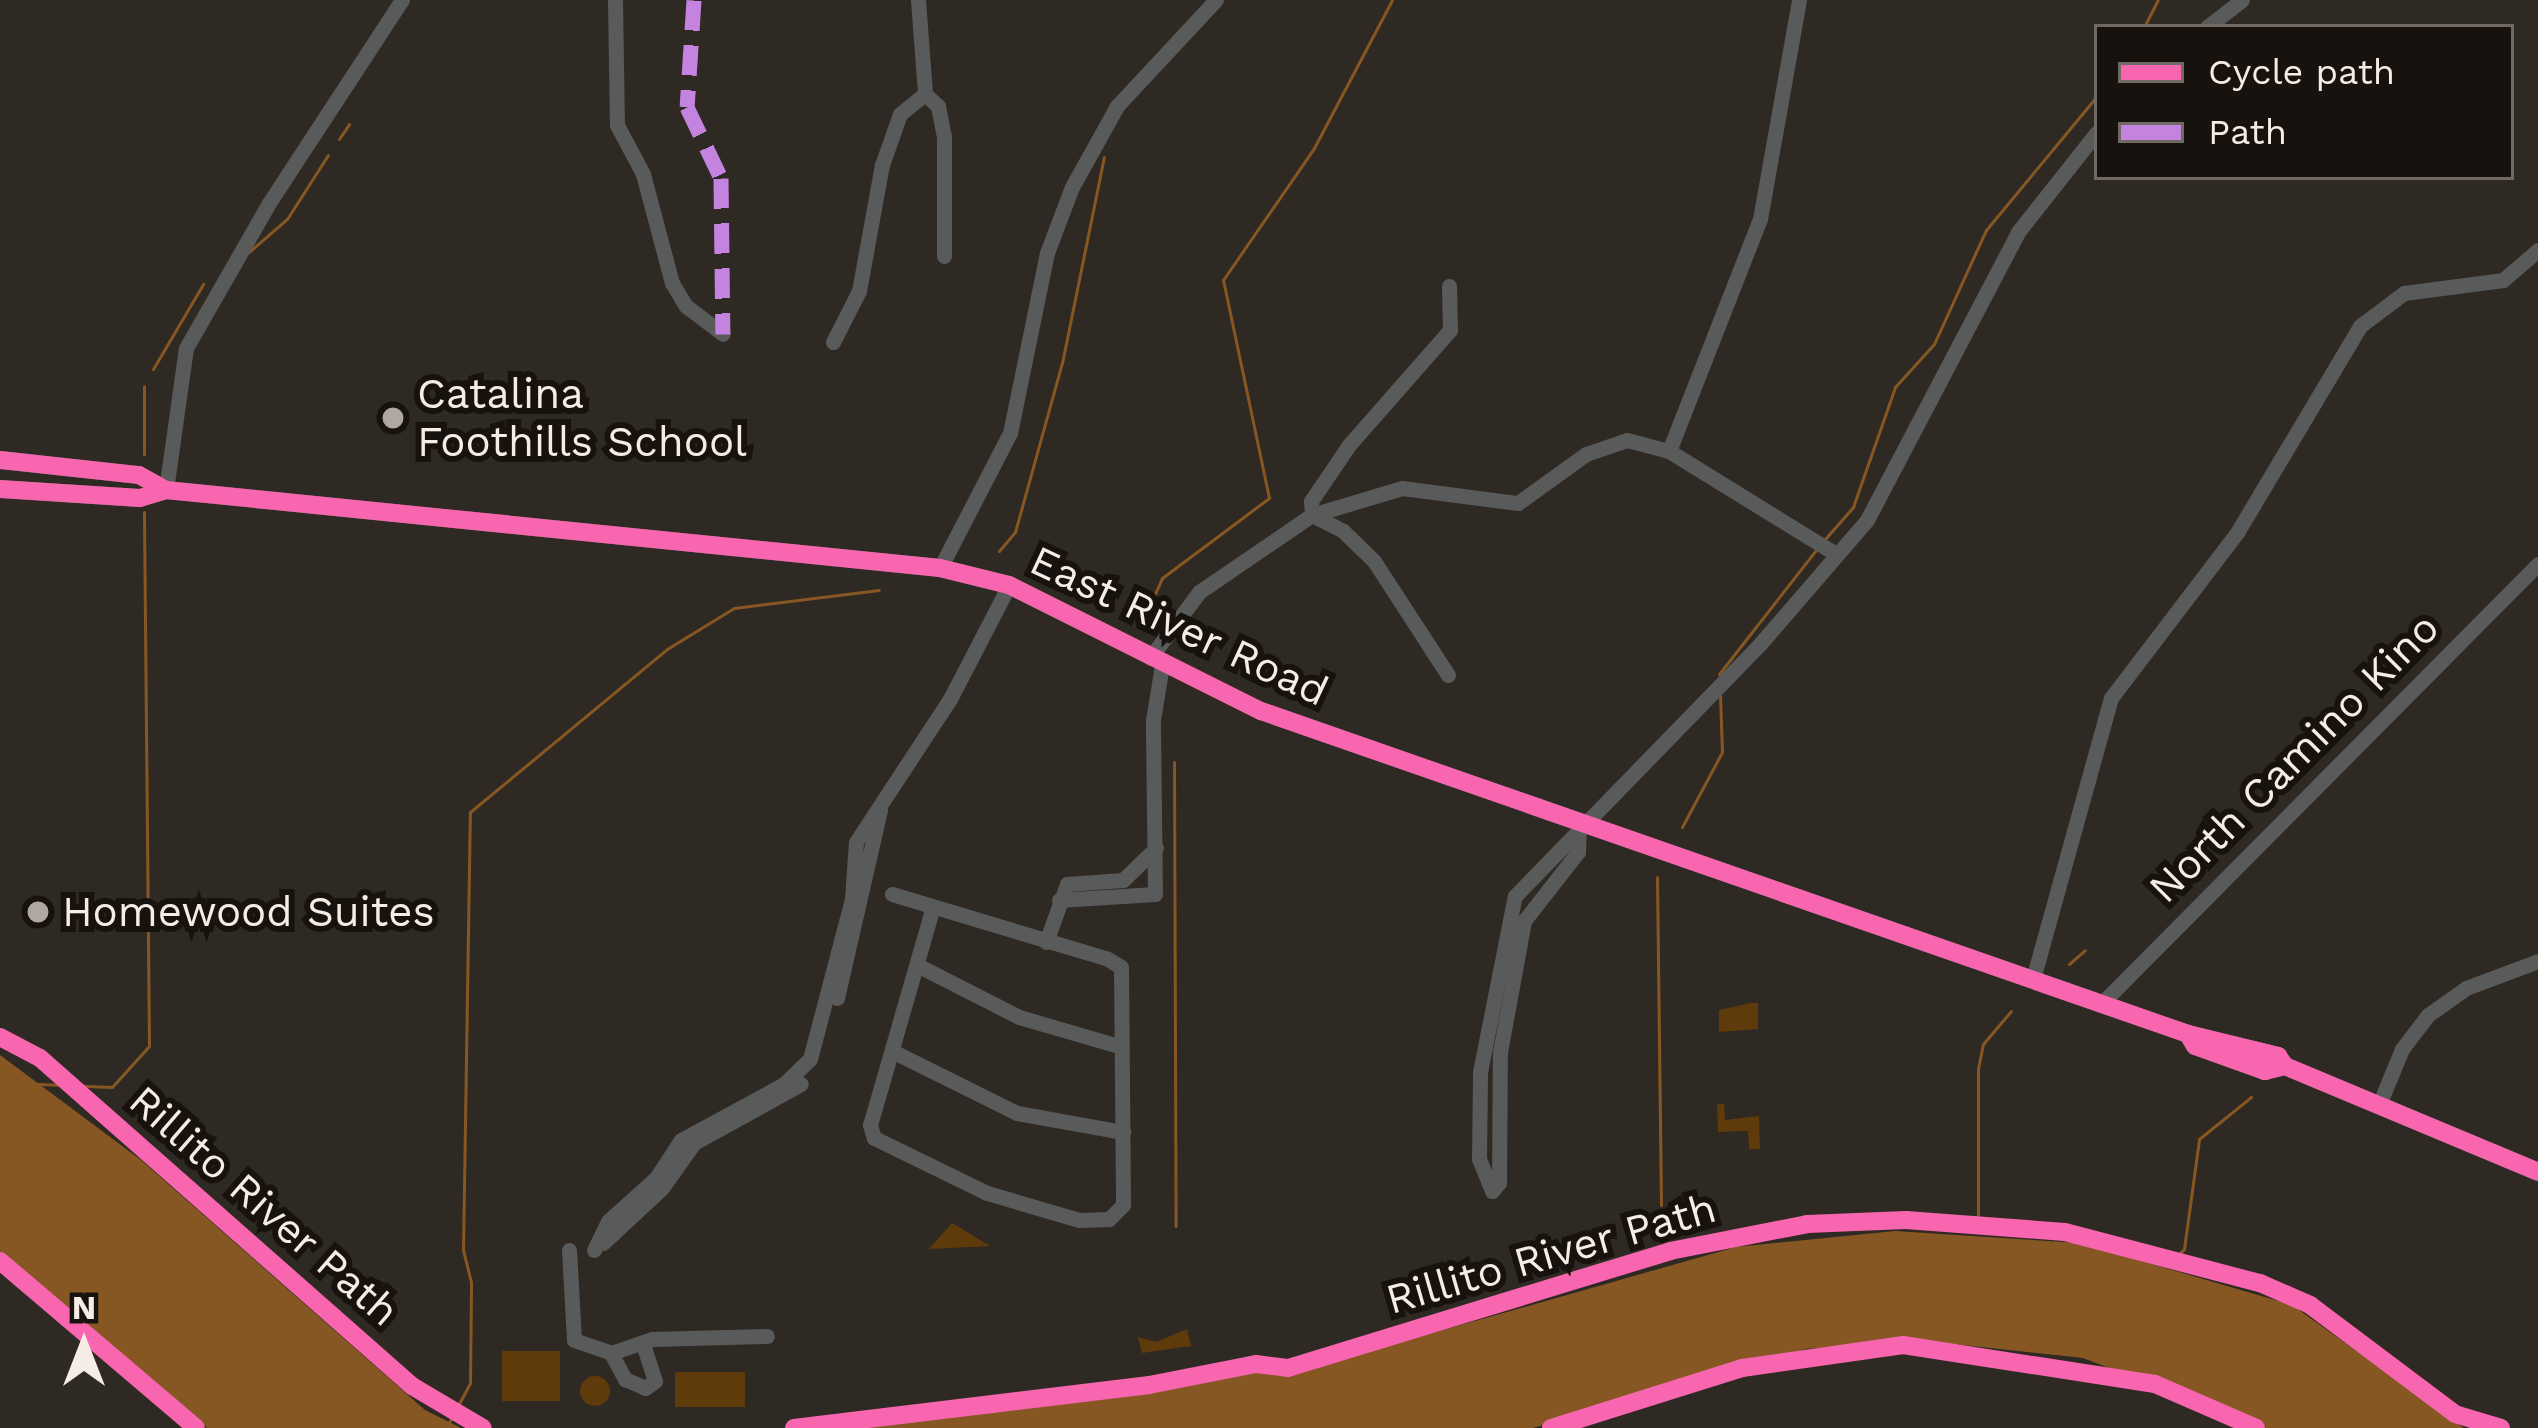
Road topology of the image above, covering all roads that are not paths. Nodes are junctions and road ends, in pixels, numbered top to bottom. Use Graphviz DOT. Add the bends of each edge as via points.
graph roads {
  1 [pos="402,0"];
  2 [pos="615,0"];
  3 [pos="918,0"];
  4 [pos="1216,0"];
  5 [pos="1799,0"];
  6 [pos="2242,0"];
  7 [pos="2211,24"];
  8 [pos="925,94"];
  9 [pos="2094,135"];
  10 [pos="2538,250"];
  11 [pos="944,256"];
  12 [pos="1448,286"];
  13 [pos="723,334"];
  14 [pos="833,341"];
  15 [pos="1669,451"];
  16 [pos="0,460"];
  17 [pos="0,489"];
  18 [pos="166,490"];
  19 [pos="1312,515"];
  20 [pos="1836,554"];
  21 [pos="2538,564"];
  22 [pos="940,568"];
  23 [pos="1009,585"];
  24 [pos="1156,662"];
  25 [pos="1448,675"];
  26 [pos="880,809"];
  27 [pos="1580,824"];
  28 [pos="1156,848"];
  29 [pos="892,894"];
  30 [pos="1059,900"];
  31 [pos="933,907"];
  32 [pos="1046,942"];
  33 [pos="2538,961"];
  34 [pos="917,964"];
  35 [pos="2033,979"];
  36 [pos="2102,1003"];
  37 [pos="1121,1047"];
  38 [pos="892,1051"];
  39 [pos="2381,1100"];
  40 [pos="1123,1132"];
  41 [pos="2538,1172"];
  42 [pos="569,1250"];
  43 [pos="767,1336"];
  44 [pos="644,1343"];
  45 [pos="611,1353"];
  1 -- 18 [label="street" via="186,348 172,399"];
  2 -- 13 [label="street" via="617,125 643,174 672,283 686,306"];
  3 -- 8 [label="street"];
  4 -- 22 [label="street" via="1117,106 1072,188 1047,253 1010,433"];
  5 -- 15 [label="street" via="1760,219"];
  6 -- 7 [label="street"];
  8 -- 11 [label="street" via="938,106 944,136"];
  8 -- 14 [label="street" via="900,113 859,291"];
  9 -- 20 [label="street" via="2018,232 1901,467"];
  10 -- 35 [label="street" via="2503,280 2404,293 2360,326 2238,531 2111,698"];
  12 -- 19 [label="street" via="1450,330 1348,445 1311,501"];
  15 -- 19 [label="street" via="1606,443 1518,503 1402,488"];
  15 -- 20 [label="street"];
  16 -- 18 [label="main road, East River Road" via="139,475"];
  17 -- 18 [label="main road, East River Road" via="140,498"];
  18 -- 22 [label="main road, East River Road"];
  19 -- 24 [label="street" via="1199,592"];
  19 -- 25 [label="street" via="1374,561"];
  20 -- 27 [label="street" via="1760,644"];
  21 -- 36 [label="street, North Camino Kino"];
  22 -- 23 [label="main road, East River Road"];
  23 -- 24 [label="main road, East River Road"];
  23 -- 26 [label="street"];
  24 -- 27 [label="main road, East River Road" via="1261,711"];
  24 -- 28 [label="street"];
  26 -- 26 [label="street" via="856,842 851,899 810,1059 784,1084 680,1140 656,1178 608,1221 594,1250 662,1188 694,1143 809,1078 858,925 867,844"];
  27 -- 27 [label="street" via="1515,896 1480,1072 1480,1159 1492,1191 1499,1183 1500,1052 1524,921 1578,852"];
  27 -- 35 [label="main road, East River Road"];
  28 -- 30 [label="street" via="1123,880 1067,884"];
  28 -- 30 [label="street" via="1155,893 1145,900"];
  29 -- 31 [label="street"];
  30 -- 32 [label="street"];
  31 -- 32 [label="street"];
  31 -- 34 [label="street"];
  32 -- 37 [label="street" via="1121,967"];
  33 -- 39 [label="street" via="2466,988 2428,1015 2402,1049"];
  34 -- 37 [label="street" via="1019,1017"];
  34 -- 38 [label="street"];
  35 -- 36 [label="main road, East River Road"];
  36 -- 39 [label="main road, East River Road" via="2265,1071 2285,1066"];
  37 -- 40 [label="street"];
  38 -- 40 [label="street" via="1017,1113"];
  38 -- 40 [label="street" via="870,1125 874,1138 987,1192 1079,1220 1109,1219 1123,1205"];
  39 -- 41 [label="main road, East River Road"];
  42 -- 45 [label="street" via="574,1340"];
  43 -- 44 [label="street"];
  44 -- 45 [label="street"];
  44 -- 45 [label="street" via="656,1381 645,1388 625,1379"];
}
